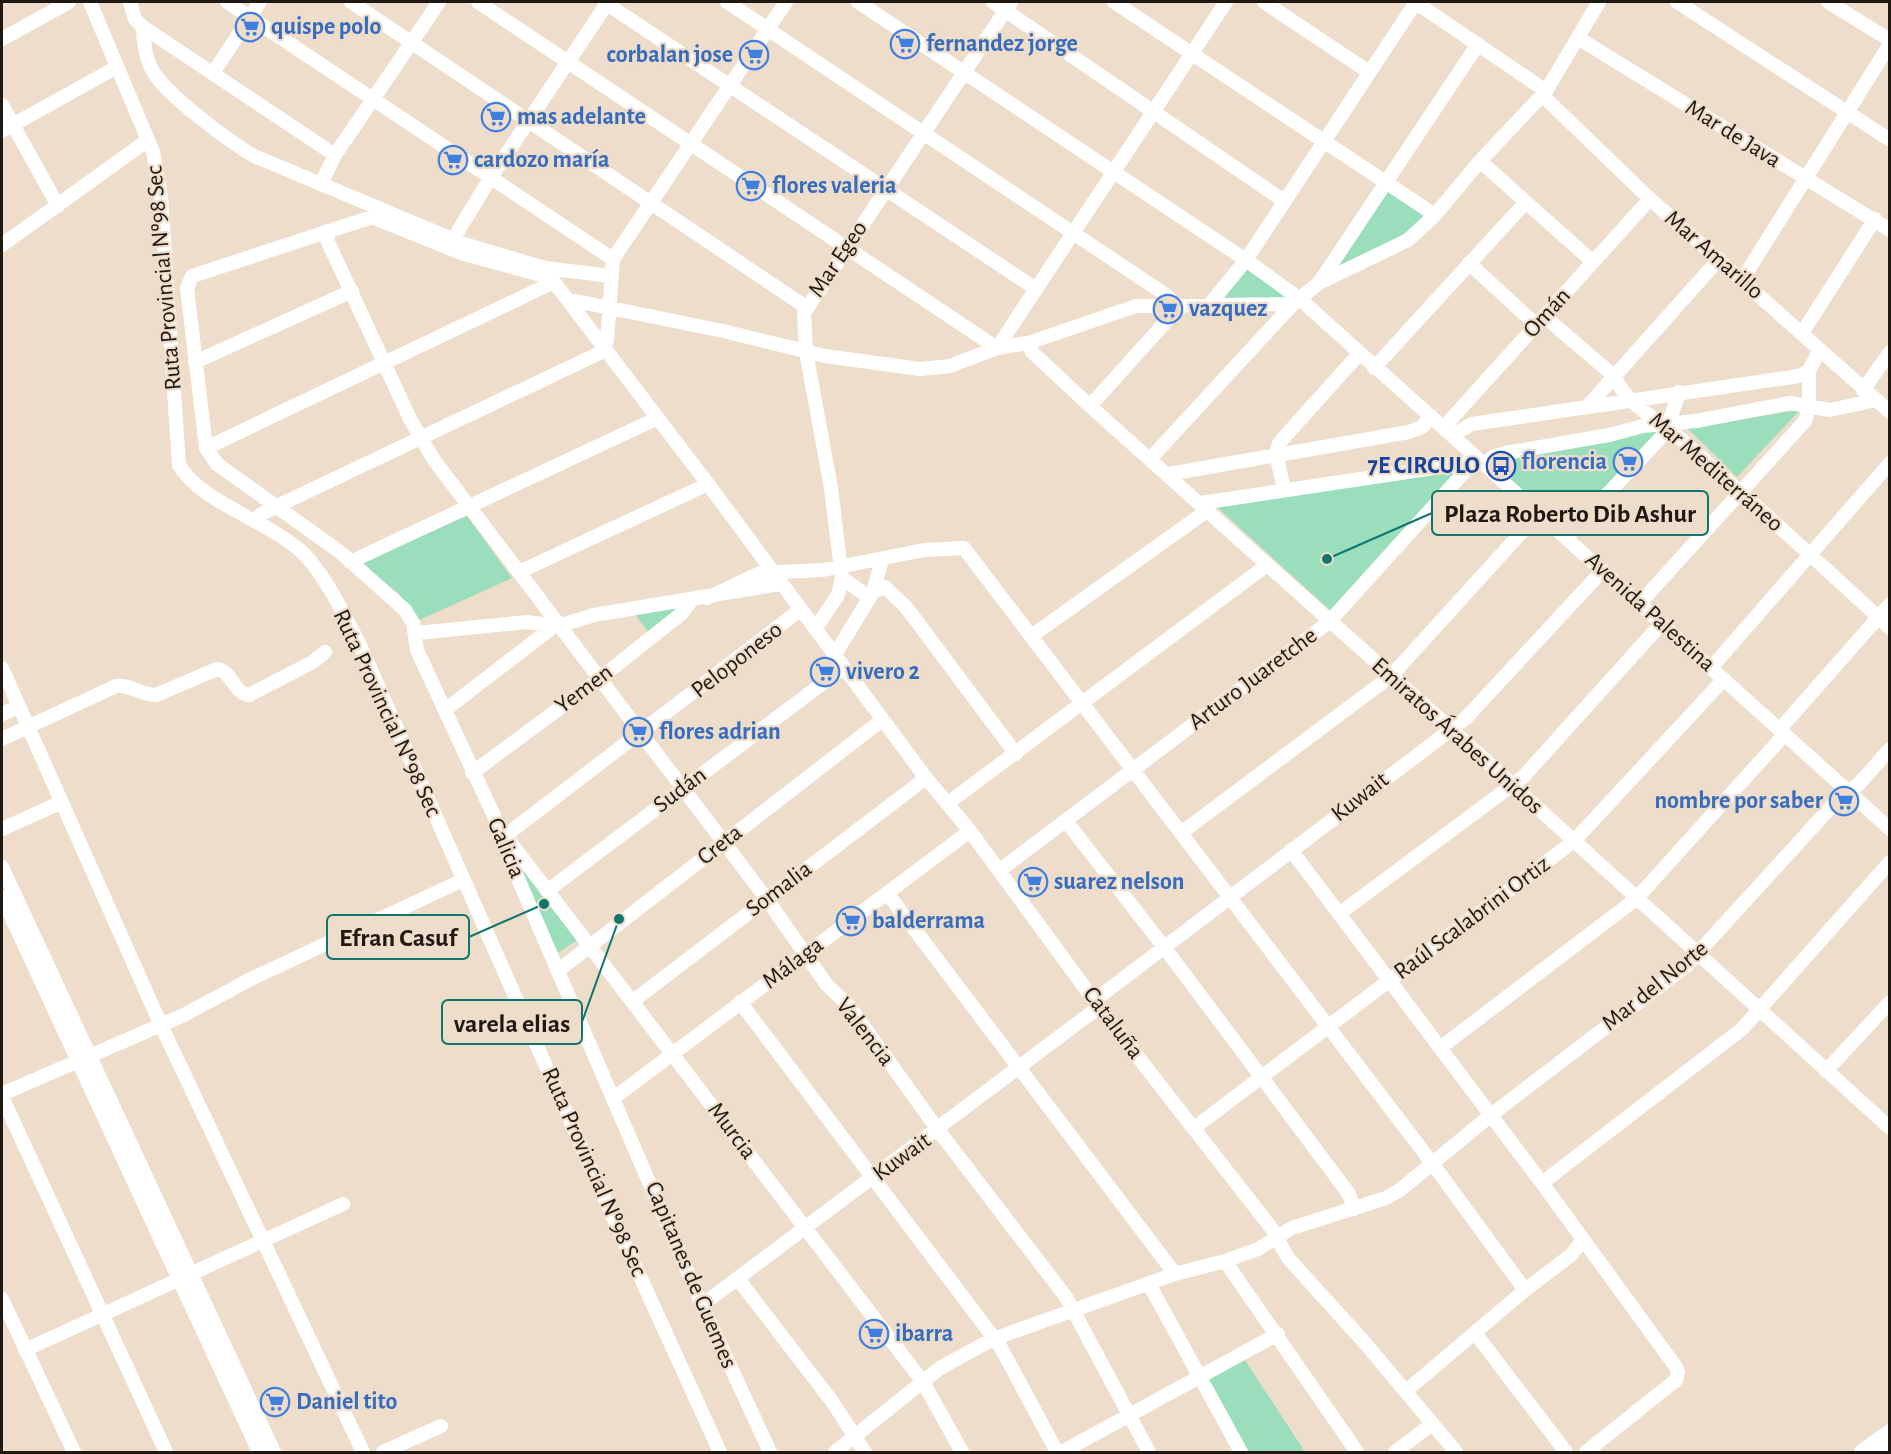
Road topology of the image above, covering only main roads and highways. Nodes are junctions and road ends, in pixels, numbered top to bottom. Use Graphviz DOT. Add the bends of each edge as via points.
graph roads {
  1 [pos="1890,1432"];
  2 [pos="1890,1446"];
  3 [pos="1862,1452"];
  4 [pos="1881,1452"];
  1 -- 3 [label="main road"];
  2 -- 4 [label="main road"];
}
